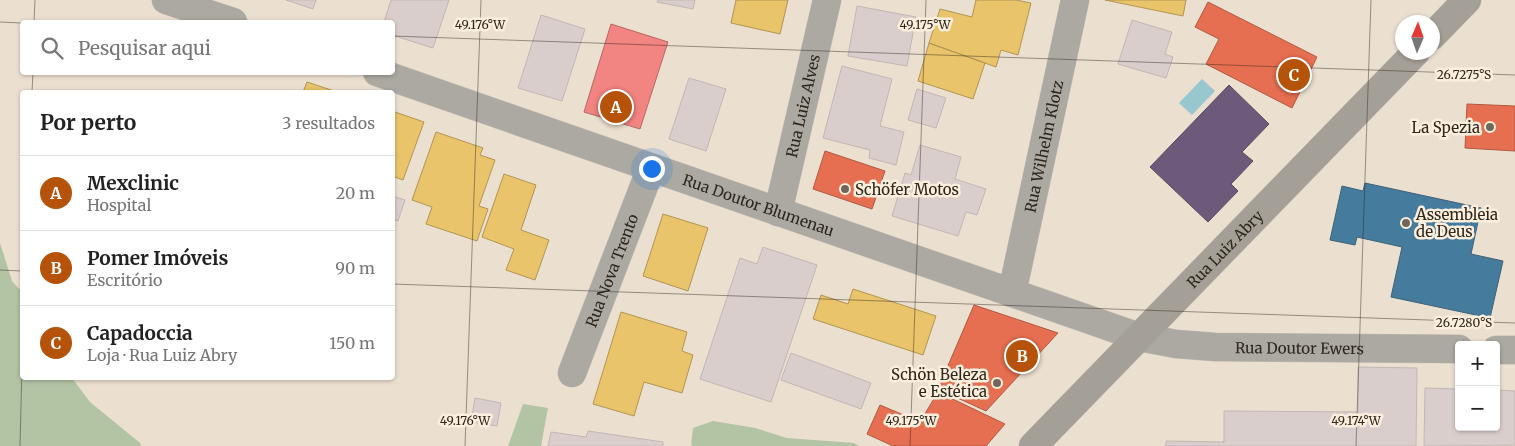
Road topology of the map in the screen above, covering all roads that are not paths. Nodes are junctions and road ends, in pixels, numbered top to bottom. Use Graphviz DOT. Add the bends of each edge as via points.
graph roads {
  1 [pos="827,0"];
  2 [pos="1075,0"];
  3 [pos="1467,0"];
  4 [pos="175,1"];
  5 [pos="227,20"];
  6 [pos="1440,28"];
  7 [pos="1408,60"];
  8 [pos="386,75"];
  9 [pos="651,168"];
  10 [pos="778,212"];
  11 [pos="1012,293"];
  12 [pos="1139,337"];
  13 [pos="1455,349"];
  14 [pos="1500,350"];
  15 [pos="1515,350"];
  16 [pos="572,373"];
  17 [pos="1033,446"];
  1 -- 10 [label="street, Rua Luiz Alves"];
  2 -- 11 [label="street, Rua Wilhelm Klotz"];
  3 -- 6 [label="main road"];
  4 -- 5 [label="street"];
  7 -- 12 [label="main road, Rua Luiz Abry"];
  8 -- 9 [label="street, Rua Doutor Blumenau"];
  9 -- 10 [label="street, Rua Doutor Blumenau"];
  9 -- 16 [label="street, Rua Nova Trento"];
  10 -- 11 [label="street, Rua Doutor Blumenau"];
  11 -- 12 [label="street, Rua Doutor Blumenau"];
  12 -- 13 [label="street, Rua Doutor Ewers" via="1215,347"];
  12 -- 17 [label="main road, Rua Luiz Abry"];
  14 -- 15 [label="street"];
}
